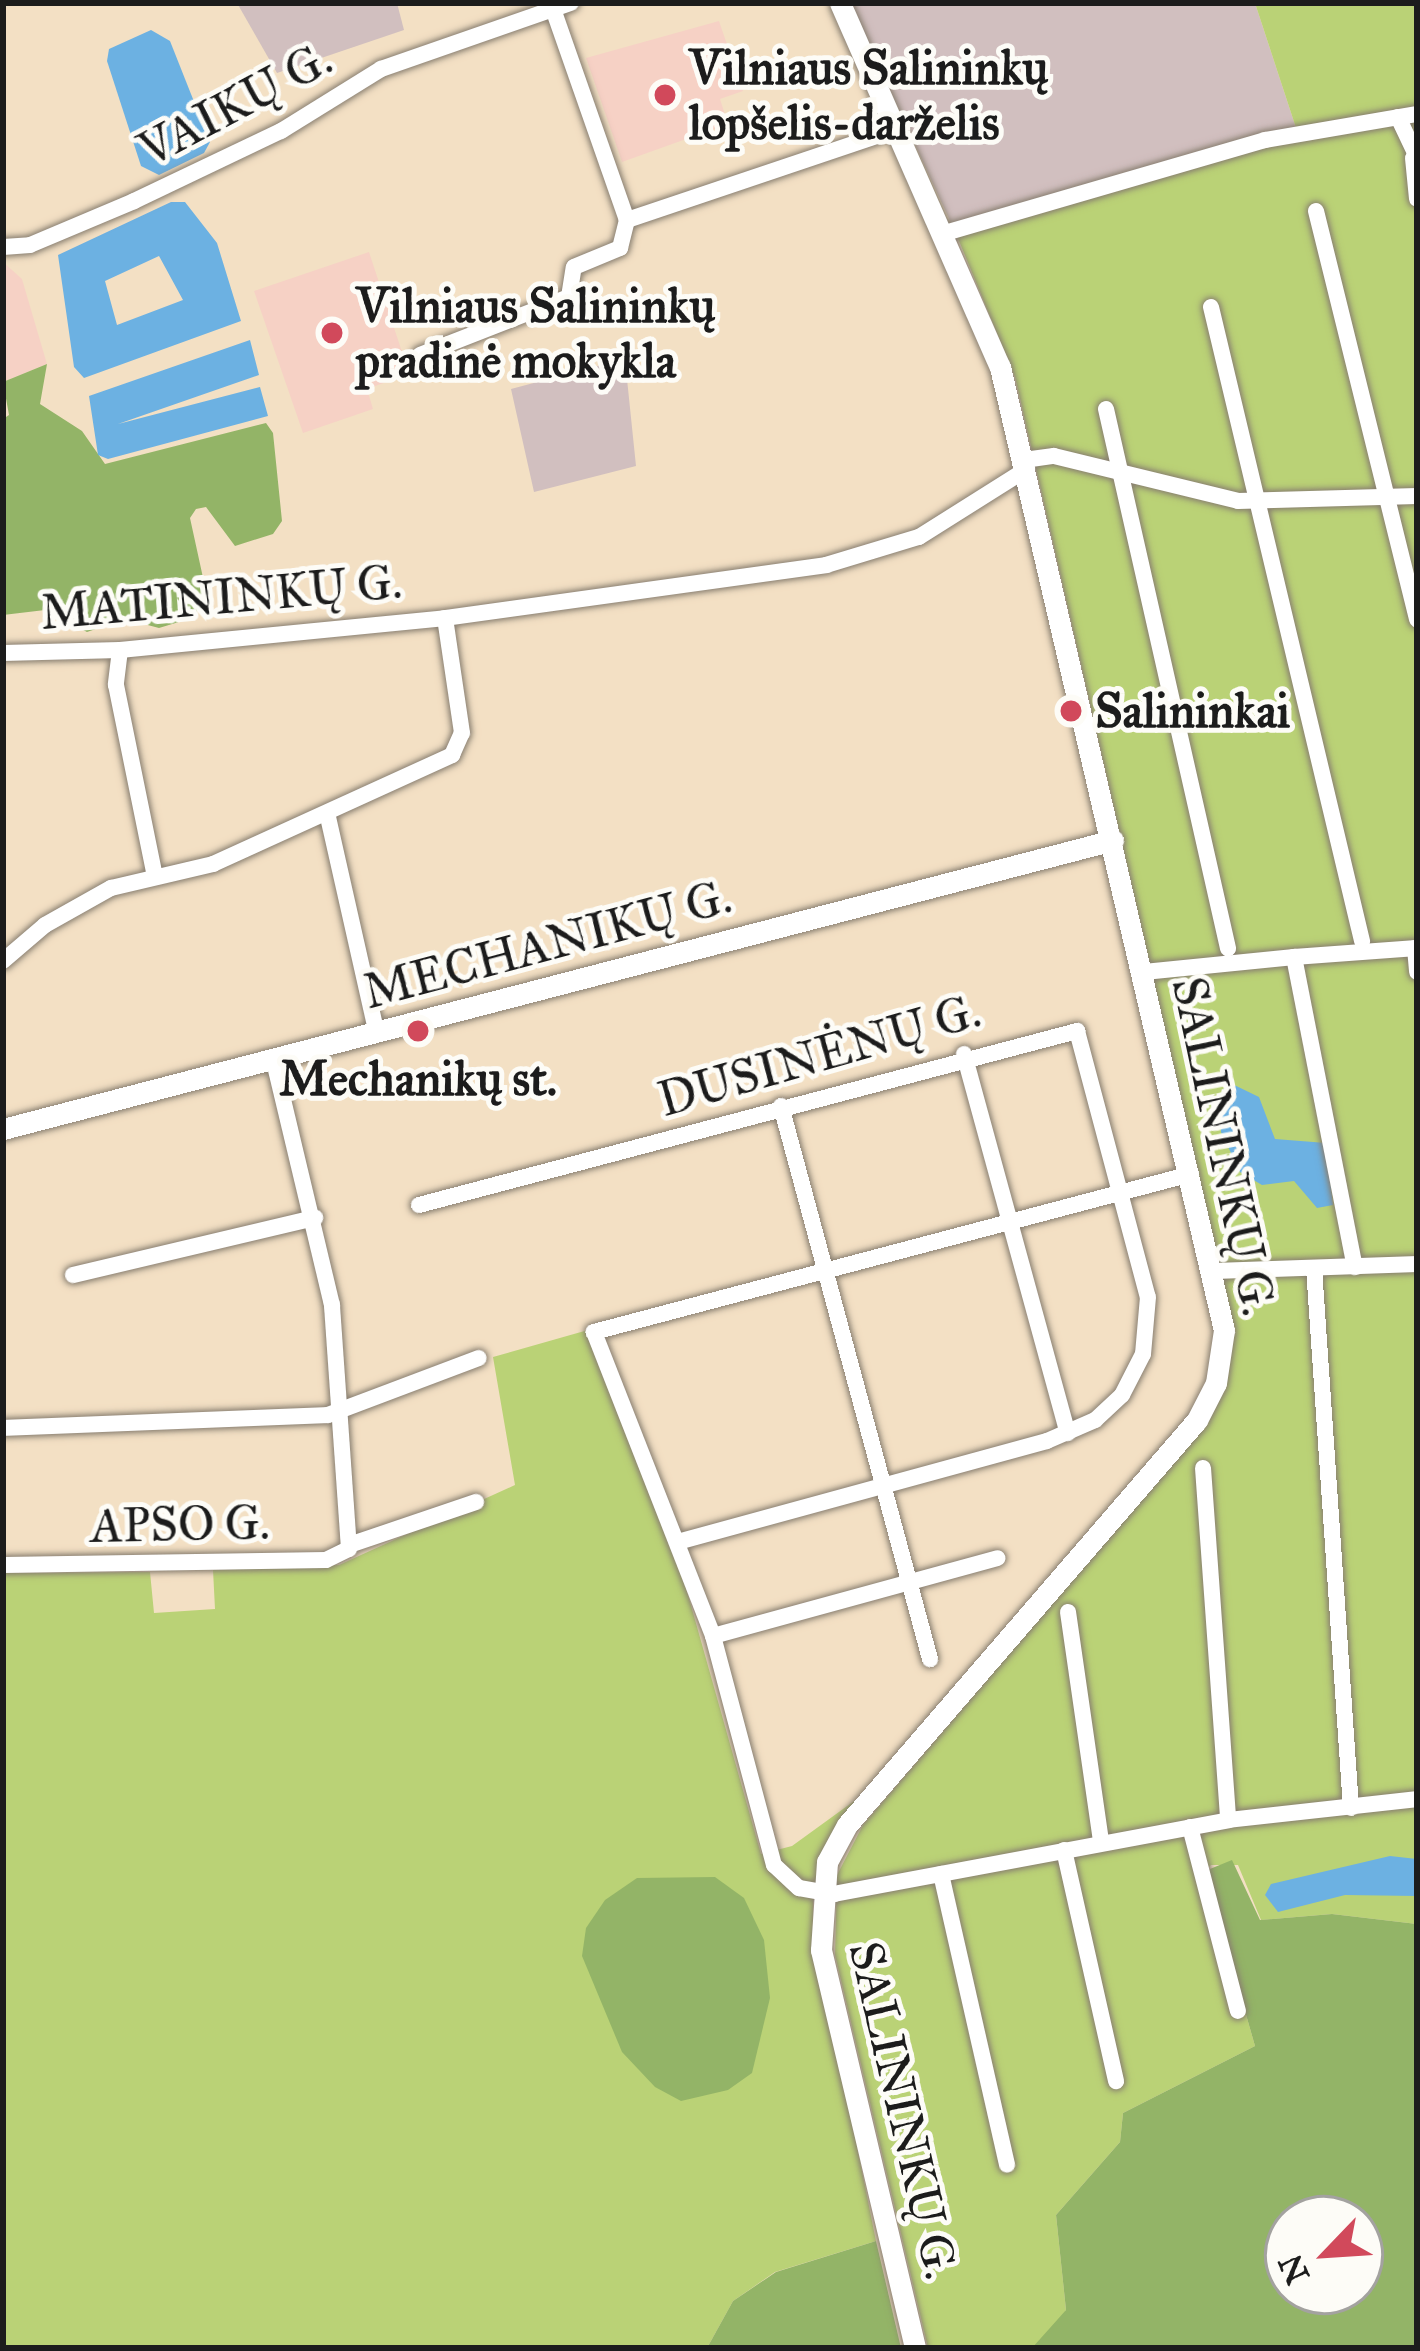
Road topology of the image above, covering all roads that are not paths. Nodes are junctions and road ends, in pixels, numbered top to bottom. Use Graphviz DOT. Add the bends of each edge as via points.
graph roads {
  1 [pos="840,3"];
  2 [pos="562,6"];
  3 [pos="1408,116"];
  4 [pos="898,129"];
  5 [pos="1415,158"];
  6 [pos="1417,200"];
  7 [pos="1316,211"];
  8 [pos="627,220"];
  9 [pos="945,233"];
  10 [pos="3,247"];
  11 [pos="1211,308"];
  12 [pos="420,355"];
  13 [pos="1106,409"];
  14 [pos="1026,465"];
  15 [pos="1119,473"];
  16 [pos="1388,496"];
  17 [pos="1417,496"];
  18 [pos="1257,501"];
  19 [pos="445,617"];
  20 [pos="1417,620"];
  21 [pos="120,650"];
  22 [pos="3,653"];
  23 [pos="328,817"];
  24 [pos="1113,840"];
  25 [pos="154,876"];
  26 [pos="1362,941"];
  27 [pos="1228,948"];
  28 [pos="1416,948"];
  29 [pos="1294,957"];
  30 [pos="3,961"];
  31 [pos="1144,972"];
  32 [pos="1417,972"];
  33 [pos="377,1034"];
  34 [pos="964,1054"];
  35 [pos="274,1061"];
  36 [pos="781,1106"];
  37 [pos="3,1129"];
  38 [pos="1191,1174"];
  39 [pos="1123,1192"];
  40 [pos="419,1205"];
  41 [pos="315,1218"];
  42 [pos="1009,1222"];
  43 [pos="1417,1264"];
  44 [pos="1355,1267"];
  45 [pos="1314,1268"];
  46 [pos="825,1271"];
  47 [pos="1215,1271"];
  48 [pos="73,1275"];
  49 [pos="479,1358"];
  50 [pos="345,1410"];
  51 [pos="3,1428"];
  52 [pos="1068,1433"];
  53 [pos="1204,1468"];
  54 [pos="883,1486"];
  55 [pos="476,1502"];
  56 [pos="678,1542"];
  57 [pos="352,1544"];
  58 [pos="998,1558"];
  59 [pos="3,1565"];
  60 [pos="909,1582"];
  61 [pos="1068,1612"];
  62 [pos="713,1636"];
  63 [pos="930,1660"];
  64 [pos="1417,1799"];
  65 [pos="1351,1808"];
  66 [pos="1228,1820"];
  67 [pos="1190,1827"];
  68 [pos="1101,1842"];
  69 [pos="1064,1850"];
  70 [pos="941,1874"];
  71 [pos="822,1892"];
  72 [pos="1238,2011"];
  73 [pos="1116,2081"];
  74 [pos="1007,2165"];
  75 [pos="915,2348"];
  1 -- 4 [label="main road, SALININKŲ G."];
  2 -- 8 [label="street"];
  2 -- 10 [label="street, VAIKŲ G." via="381,69 281,130 134,201 30,245"];
  3 -- 5 [label="street"];
  3 -- 9 [label="street" via="1265,140"];
  4 -- 8 [label="street"];
  4 -- 9 [label="main road, SALININKŲ G."];
  5 -- 6 [label="street"];
  7 -- 16 [label="street"];
  8 -- 12 [label="street" via="620,248 574,267 569,297"];
  9 -- 14 [label="main road, SALININKŲ G." via="993,347"];
  11 -- 18 [label="street"];
  13 -- 15 [label="street"];
  14 -- 15 [label="street" via="1054,456"];
  14 -- 19 [label="street, MATININKŲ G." via="919,537 826,565"];
  14 -- 24 [label="main road, SALININKŲ G."];
  15 -- 18 [label="street" via="1220,500"];
  15 -- 27 [label="street"];
  16 -- 17 [label="street"];
  16 -- 18 [label="street"];
  16 -- 20 [label="street"];
  18 -- 26 [label="street"];
  19 -- 21 [label="street, MATININKŲ G."];
  19 -- 23 [label="street" via="458,745 436,766"];
  21 -- 22 [label="street, MATININKŲ G."];
  21 -- 25 [label="street" via="116,685"];
  23 -- 25 [label="street" via="213,863"];
  23 -- 33 [label="street"];
  24 -- 31 [label="main road, SALININKŲ G."];
  24 -- 33 [label="main road, MECHANIKŲ G."];
  25 -- 30 [label="street" via="75,905"];
  28 -- 29 [label="street"];
  28 -- 32 [label="street"];
  29 -- 31 [label="street"];
  29 -- 44 [label="street"];
  31 -- 38 [label="main road, SALININKŲ G."];
  33 -- 35 [label="main road, MECHANIKŲ G."];
  34 -- 36 [label="street, DUSINĖNŲ G."];
  34 -- 39 [label="street, DUSINĖNŲ G." via="1077,1030"];
  34 -- 42 [label="street"];
  35 -- 37 [label="main road, MECHANIKŲ G."];
  35 -- 41 [label="street"];
  36 -- 40 [label="street, DUSINĖNŲ G."];
  36 -- 46 [label="street"];
  38 -- 39 [label="street"];
  38 -- 47 [label="main road, SALININKŲ G."];
  39 -- 42 [label="street"];
  39 -- 52 [label="street, DUSINĖNŲ G." via="1148,1297 1143,1354 1121,1395"];
  41 -- 48 [label="street"];
  41 -- 50 [label="street"];
  42 -- 46 [label="street"];
  42 -- 52 [label="street"];
  43 -- 44 [label="street"];
  44 -- 45 [label="street"];
  45 -- 47 [label="street"];
  45 -- 65 [label="street"];
  46 -- 54 [label="street"];
  46 -- 56 [label="street" via="594,1332"];
  47 -- 71 [label="main road, SALININKŲ G." via="1224,1345 1197,1420 848,1826"];
  49 -- 50 [label="street"];
  50 -- 51 [label="street"];
  50 -- 57 [label="street"];
  52 -- 54 [label="street, DUSINĖNŲ G."];
  53 -- 66 [label="street"];
  54 -- 56 [label="street, DUSINĖNŲ G."];
  54 -- 60 [label="street"];
  55 -- 57 [label="street, APSO G."];
  56 -- 62 [label="street"];
  57 -- 59 [label="street, APSO G." via="326,1560"];
  58 -- 60 [label="street"];
  60 -- 62 [label="street"];
  60 -- 63 [label="street"];
  61 -- 68 [label="street"];
  62 -- 71 [label="street" via="774,1865 799,1888"];
  64 -- 65 [label="street"];
  65 -- 66 [label="street"];
  66 -- 67 [label="street"];
  67 -- 68 [label="street"];
  67 -- 72 [label="street"];
  68 -- 69 [label="street"];
  69 -- 70 [label="street"];
  69 -- 73 [label="street"];
  70 -- 71 [label="street"];
  70 -- 74 [label="street"];
  71 -- 75 [label="main road, SALININKŲ G." via="821,1950"];
}
